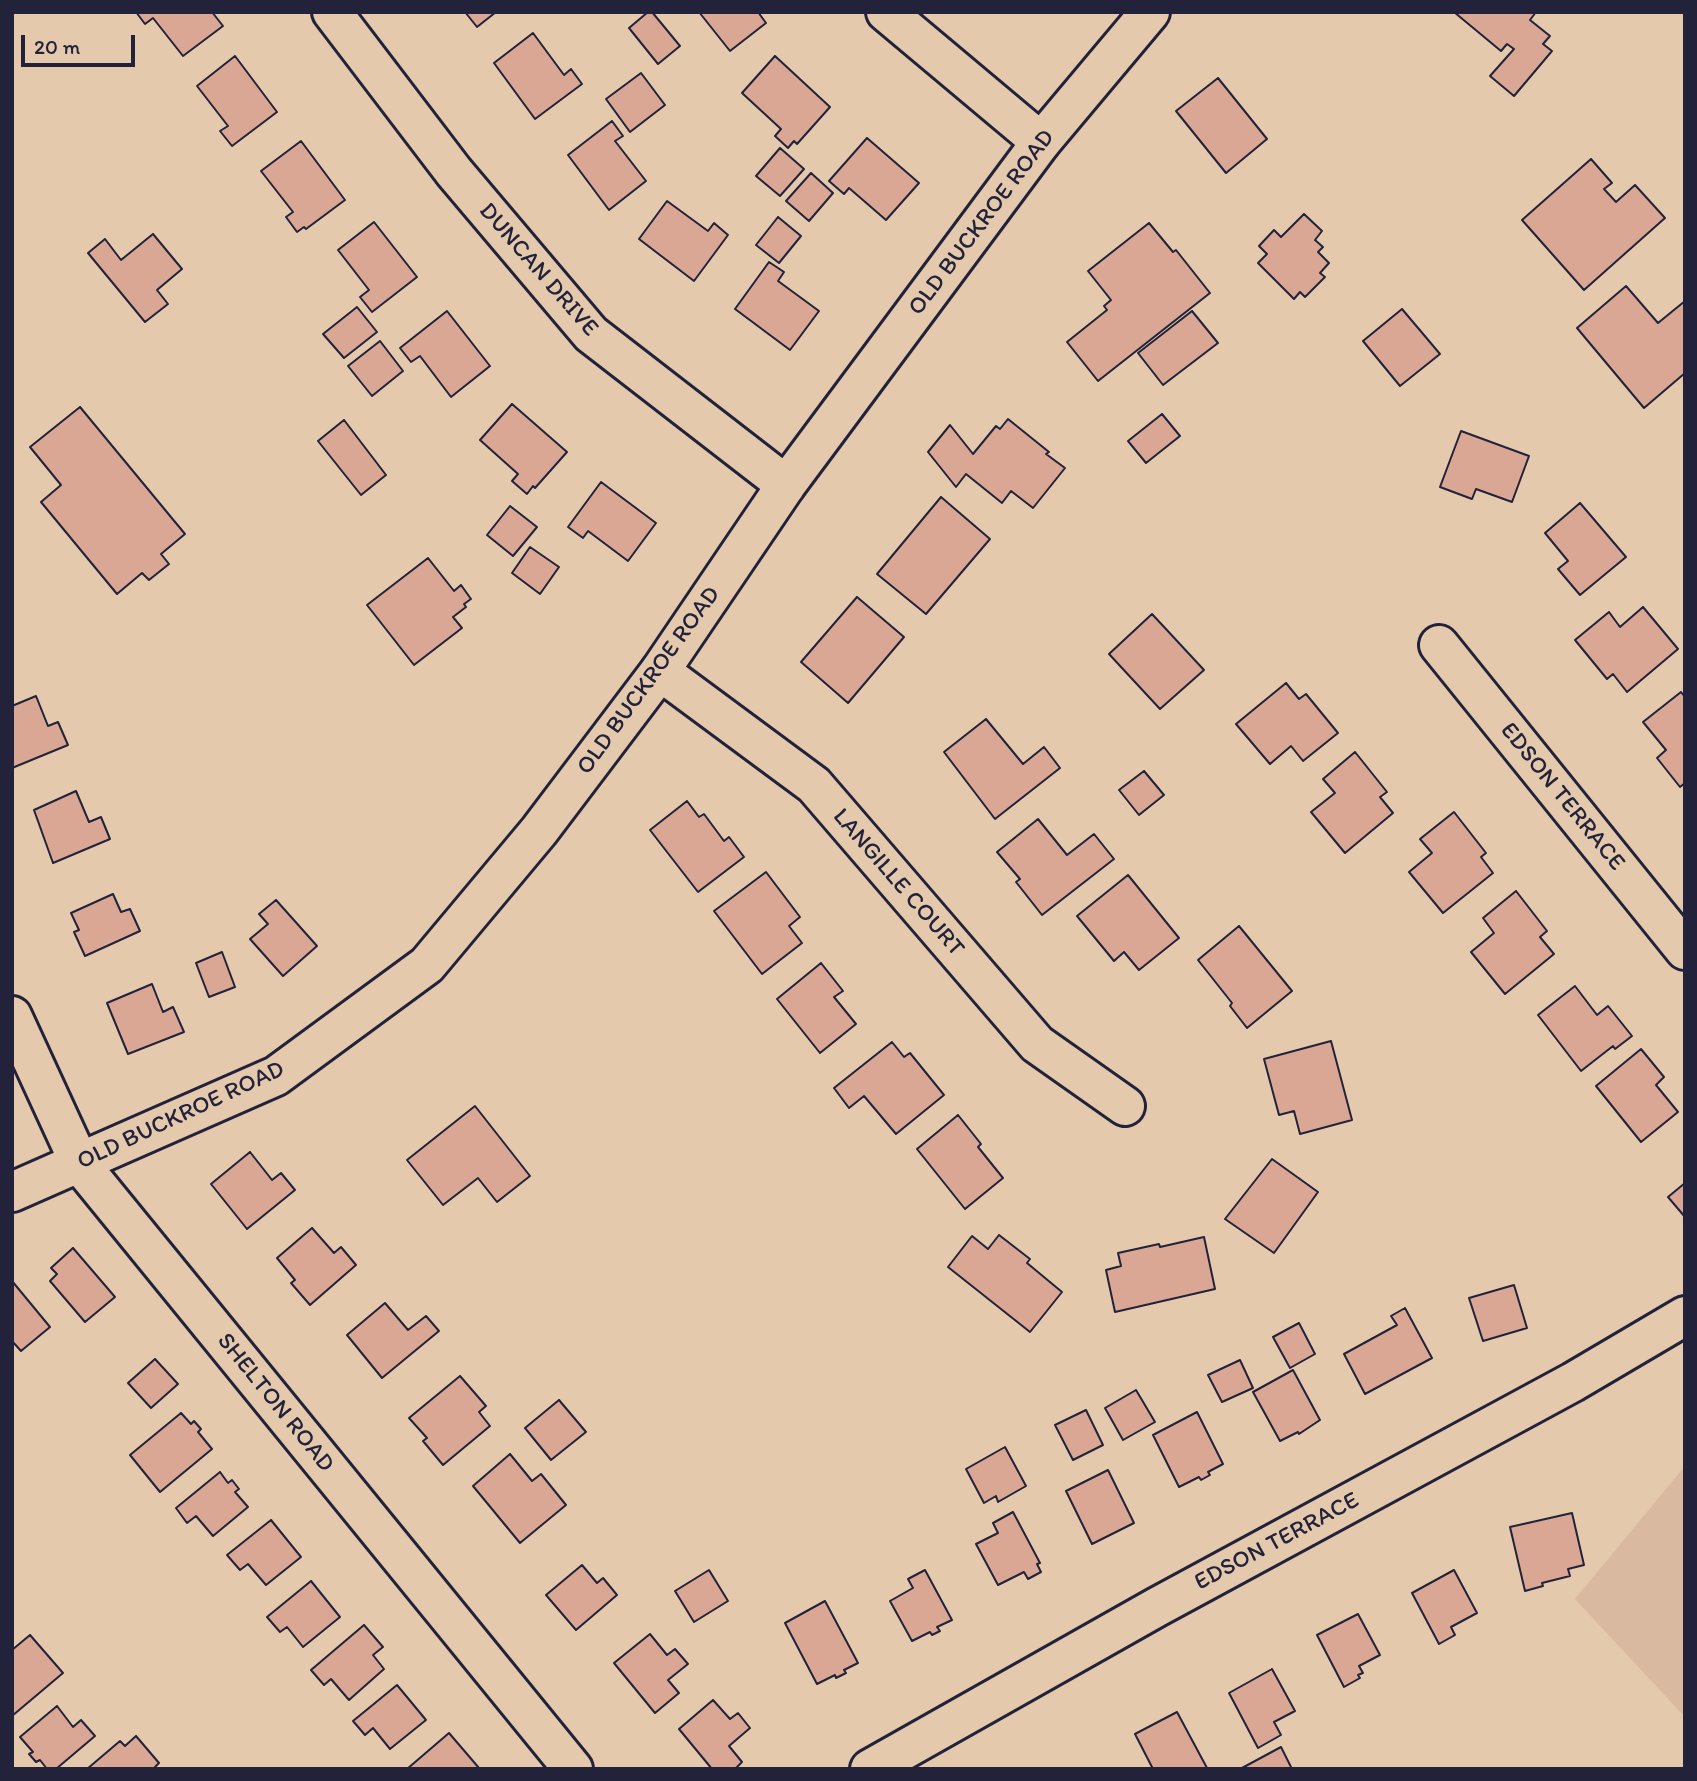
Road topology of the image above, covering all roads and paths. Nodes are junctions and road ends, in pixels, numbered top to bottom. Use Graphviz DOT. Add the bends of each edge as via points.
graph roads {
  1 [pos="332,12"];
  2 [pos="886,12"];
  3 [pos="1150,12"];
  4 [pos="1041,142"];
  5 [pos="786,485"];
  6 [pos="1438,645"];
  7 [pos="660,671"];
  8 [pos="1685,950"];
  9 [pos="12,1016"];
  10 [pos="1125,1106"];
  11 [pos="80,1164"];
  12 [pos="12,1192"];
  13 [pos="1685,1316"];
  14 [pos="573,1769"];
  15 [pos="870,1769"];
  1 -- 5 [label="street, DUNCAN DRIVE" via="454,172 591,334"];
  2 -- 4 [label="street"];
  3 -- 4 [label="street, OLD BUCKROE ROAD"];
  4 -- 5 [label="street, OLD BUCKROE ROAD"];
  5 -- 7 [label="street, OLD BUCKROE ROAD"];
  6 -- 8 [label="street, EDSON TERRACE"];
  7 -- 10 [label="street, LANGILLE COURT" via="814,785 1037,1044"];
  7 -- 11 [label="street, OLD BUCKROE ROAD" via="539,831 428,965 276,1076"];
  9 -- 11 [label="street, SHELTON ROAD"];
  11 -- 12 [label="street, OLD BUCKROE ROAD"];
  11 -- 14 [label="street, SHELTON ROAD"];
  13 -- 15 [label="street, EDSON TERRACE"];
}
